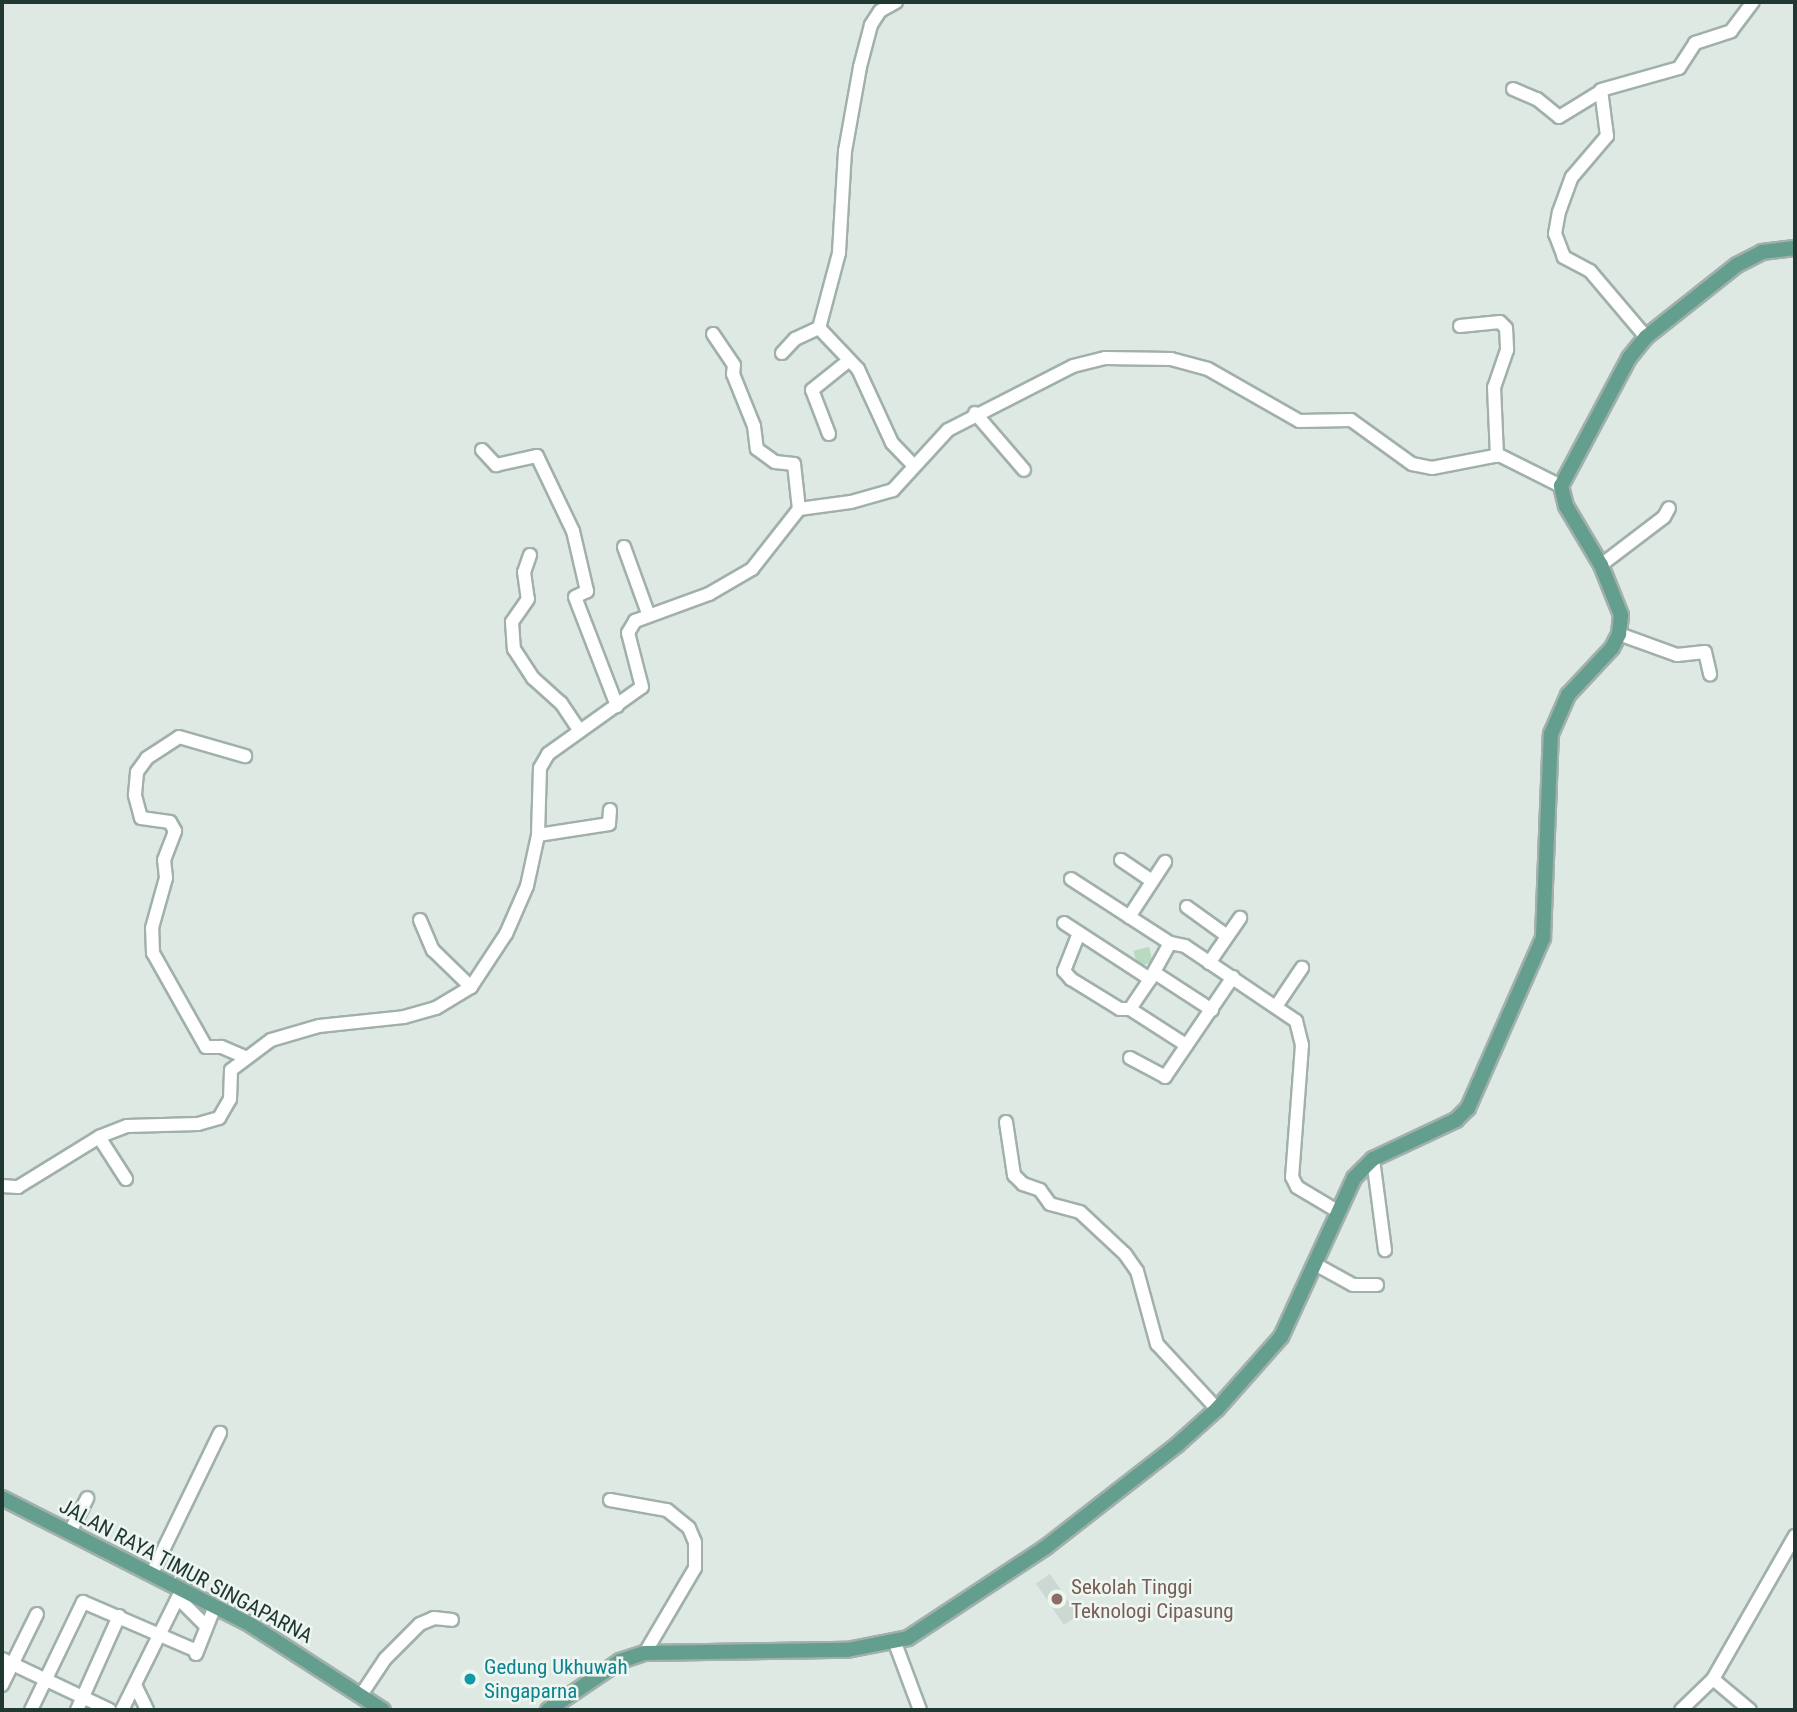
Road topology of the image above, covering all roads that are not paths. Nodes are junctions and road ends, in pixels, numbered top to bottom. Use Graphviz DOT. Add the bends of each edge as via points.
graph roads {
  1 [pos="896,2"];
  2 [pos="1752,2"];
  3 [pos="1513,89"];
  4 [pos="1602,90"];
  5 [pos="1586,92"];
  6 [pos="1548,201"];
  7 [pos="1563,201"];
  8 [pos="1795,248"];
  9 [pos="1460,326"];
  10 [pos="819,328"];
  11 [pos="713,334"];
  12 [pos="1646,337"];
  13 [pos="782,353"];
  14 [pos="847,362"];
  15 [pos="975,413"];
  16 [pos="829,434"];
  17 [pos="482,450"];
  18 [pos="1497,456"];
  19 [pos="913,465"];
  20 [pos="1024,470"];
  21 [pos="1561,486"];
  22 [pos="1669,508"];
  23 [pos="799,509"];
  24 [pos="624,547"];
  25 [pos="530,555"];
  26 [pos="1601,565"];
  27 [pos="649,616"];
  28 [pos="1619,634"];
  29 [pos="1710,674"];
  30 [pos="617,706"];
  31 [pos="579,730"];
  32 [pos="245,756"];
  33 [pos="610,810"];
  34 [pos="538,835"];
  35 [pos="1121,860"];
  36 [pos="1166,862"];
  37 [pos="1071,879"];
  38 [pos="1152,881"];
  39 [pos="1187,907"];
  40 [pos="1129,917"];
  41 [pos="1240,918"];
  42 [pos="420,920"];
  43 [pos="1064,923"];
  44 [pos="1079,933"];
  45 [pos="1227,936"];
  46 [pos="1170,943"];
  47 [pos="1209,963"];
  48 [pos="1302,968"];
  49 [pos="1152,976"];
  50 [pos="1233,978"];
  51 [pos="471,987"];
  52 [pos="1277,1005"];
  53 [pos="1129,1009"];
  54 [pos="1212,1010"];
  55 [pos="1186,1045"];
  56 [pos="245,1057"];
  57 [pos="1130,1058"];
  58 [pos="1006,1122"];
  59 [pos="99,1137"];
  60 [pos="1373,1159"];
  61 [pos="126,1179"];
  62 [pos="2,1186"];
  63 [pos="1339,1212"];
  64 [pos="1385,1250"];
  65 [pos="1315,1264"];
  66 [pos="1377,1284"];
  67 [pos="1217,1409"];
  68 [pos="220,1433"];
  69 [pos="2,1498"];
  70 [pos="87,1498"];
  71 [pos="610,1500"];
  72 [pos="70,1532"];
  73 [pos="1795,1536"];
  74 [pos="152,1573"];
  75 [pos="180,1593"];
  76 [pos="215,1606"];
  77 [pos="37,1614"];
  78 [pos="119,1616"];
  79 [pos="452,1620"];
  80 [pos="206,1626"];
  81 [pos="159,1635"];
  82 [pos="895,1643"];
  83 [pos="645,1653"];
  84 [pos="7,1662"];
  85 [pos="1713,1679"];
  86 [pos="45,1681"];
  87 [pos="2,1685"];
  88 [pos="135,1685"];
  89 [pos="361,1695"];
  90 [pos="80,1704"];
  91 [pos="31,1710"];
  92 [pos="110,1710"];
  93 [pos="122,1710"];
  94 [pos="146,1710"];
  95 [pos="383,1710"];
  96 [pos="548,1710"];
  97 [pos="920,1710"];
  98 [pos="1681,1710"];
  99 [pos="1750,1710"];
  1 -- 10 [label="street" via="880,11 871,25 859,67 845,151 839,253"];
  2 -- 4 [label="street" via="1731,31 1695,43 1679,68"];
  3 -- 4 [label="street" via="1537,99 1559,117"];
  4 -- 5 [label="street"];
  4 -- 7 [label="street" via="1607,136 1572,177"];
  6 -- 7 [label="street"];
  7 -- 12 [label="street" via="1555,234 1564,257 1590,271"];
  8 -- 12 [label="main road" via="1762,252 1737,265"];
  9 -- 18 [label="street" via="1501,322 1506,328 1507,350 1494,387"];
  10 -- 13 [label="street" via="795,339"];
  10 -- 14 [label="street"];
  11 -- 23 [label="street" via="734,365 757,449 775,462 794,464"];
  12 -- 21 [label="main road" via="1629,358"];
  14 -- 16 [label="street" via="812,390"];
  14 -- 19 [label="street" via="858,369 867,385 892,443"];
  15 -- 18 [label="street" via="1073,366 1105,358 1171,359 1208,369 1299,421 1338,418 1359,423 1412,464 1432,468"];
  15 -- 19 [label="street" via="948,430"];
  15 -- 20 [label="street"];
  17 -- 30 [label="street" via="496,465 537,456 573,531 587,591 575,597"];
  18 -- 21 [label="street"];
  19 -- 23 [label="street" via="893,490"];
  21 -- 26 [label="main road" via="1566,506"];
  22 -- 26 [label="street" via="1664,517"];
  23 -- 27 [label="street" via="752,569 709,594"];
  24 -- 27 [label="street"];
  25 -- 31 [label="street" via="524,572 528,598 512,622 514,649"];
  26 -- 28 [label="main road" via="1621,615"];
  27 -- 30 [label="street" via="635,621 628,633 642,687"];
  28 -- 29 [label="street" via="1676,655 1704,652"];
  28 -- 60 [label="main road" via="1556,714 1546,769 1543,938 1468,1108 1456,1119"];
  30 -- 31 [label="street"];
  31 -- 34 [label="street" via="548,754 540,768"];
  32 -- 56 [label="street" via="179,737 142,765 135,795 141,818 170,822 175,831 164,860 166,878 152,928 153,953 206,1047 221,1047"];
  33 -- 34 [label="street" via="609,824"];
  34 -- 51 [label="street" via="527,886 506,934"];
  35 -- 38 [label="street"];
  36 -- 38 [label="street"];
  37 -- 40 [label="street"];
  38 -- 40 [label="street"];
  39 -- 45 [label="street"];
  40 -- 46 [label="street"];
  41 -- 45 [label="street"];
  42 -- 51 [label="street" via="433,950"];
  43 -- 44 [label="street"];
  44 -- 49 [label="street"];
  44 -- 53 [label="street" via="1064,974 1120,1009"];
  45 -- 47 [label="street"];
  46 -- 47 [label="street" via="1176,941"];
  46 -- 49 [label="street"];
  47 -- 50 [label="street"];
  48 -- 52 [label="street"];
  49 -- 53 [label="street"];
  49 -- 54 [label="street"];
  50 -- 52 [label="street"];
  50 -- 54 [label="street"];
  51 -- 56 [label="street" via="436,1008 294,1031"];
  52 -- 63 [label="street" via="1301,1031 1292,1177 1297,1187"];
  53 -- 55 [label="street"];
  54 -- 55 [label="street"];
  55 -- 57 [label="street" via="1162,1077"];
  56 -- 59 [label="street" via="231,1070 225,1110 211,1122 153,1123"];
  58 -- 67 [label="street" via="1014,1175 1026,1186 1040,1190 1050,1204 1080,1212 1125,1254 1136,1271 1157,1344"];
  59 -- 61 [label="street"];
  59 -- 62 [label="street" via="18,1187"];
  60 -- 63 [label="main road" via="1354,1178"];
  60 -- 64 [label="street"];
  63 -- 65 [label="main road"];
  65 -- 66 [label="street" via="1353,1285"];
  65 -- 67 [label="main road" via="1281,1337"];
  67 -- 82 [label="main road" via="1046,1548 926,1629"];
  68 -- 74 [label="street"];
  69 -- 72 [label="main road, JALAN RAYA TIMUR SINGAPARNA"];
  70 -- 72 [label="street"];
  71 -- 83 [label="street" via="667,1510 689,1528 695,1542 695,1568"];
  72 -- 74 [label="main road, JALAN RAYA TIMUR SINGAPARNA"];
  73 -- 85 [label="street"];
  74 -- 75 [label="main road, JALAN RAYA TIMUR SINGAPARNA"];
  75 -- 76 [label="main road, JALAN RAYA TIMUR SINGAPARNA"];
  75 -- 80 [label="street"];
  75 -- 81 [label="street"];
  76 -- 80 [label="street"];
  76 -- 89 [label="main road, JALAN RAYA TIMUR SINGAPARNA"];
  77 -- 84 [label="street"];
  78 -- 81 [label="street"];
  78 -- 86 [label="street" via="83,1602"];
  78 -- 90 [label="street"];
  79 -- 89 [label="street" via="434,1618 420,1624 385,1659"];
  80 -- 81 [label="street" via="194,1652"];
  81 -- 88 [label="street"];
  82 -- 83 [label="main road" via="847,1650"];
  82 -- 97 [label="street"];
  83 -- 96 [label="main road" via="620,1661"];
  84 -- 86 [label="street"];
  84 -- 87 [label="street"];
  85 -- 98 [label="street"];
  85 -- 99 [label="street"];
  86 -- 90 [label="street"];
  86 -- 91 [label="street"];
  88 -- 93 [label="street"];
  88 -- 94 [label="street"];
  89 -- 95 [label="main road, JALAN RAYA TIMUR SINGAPARNA"];
  90 -- 92 [label="street"];
}
